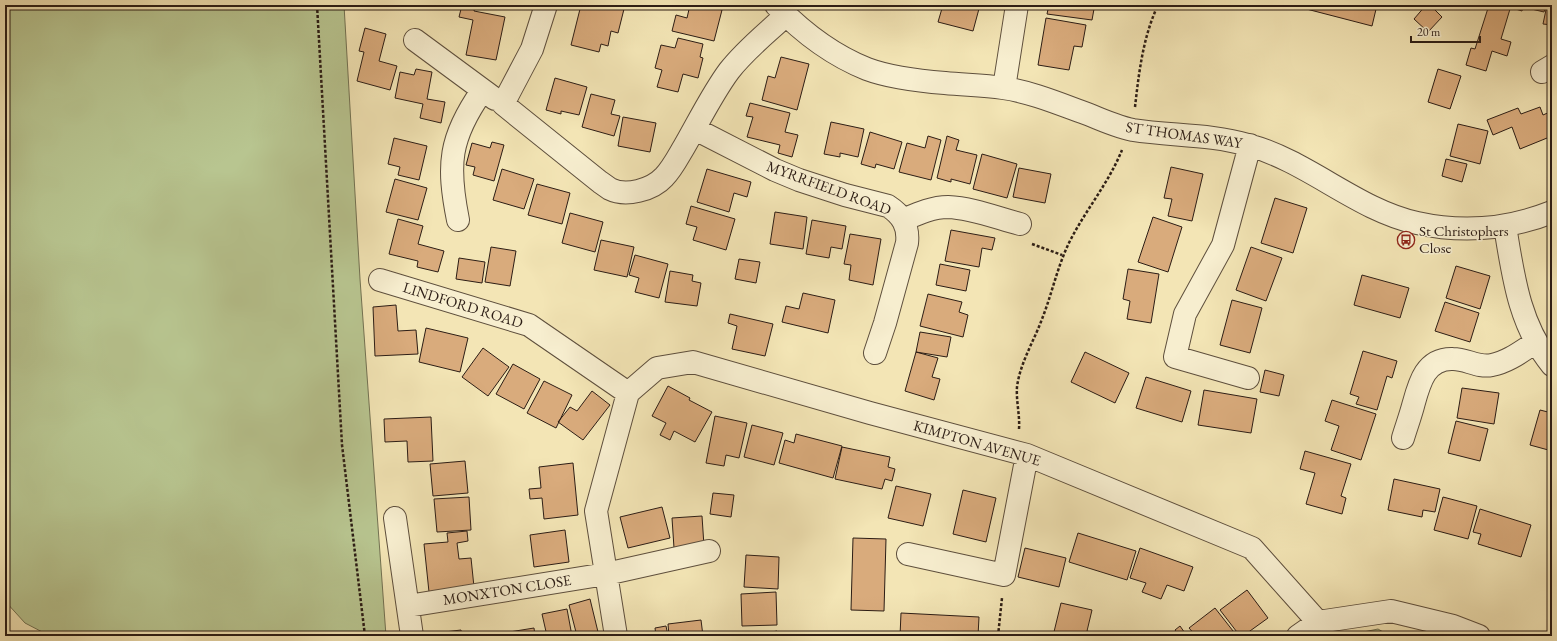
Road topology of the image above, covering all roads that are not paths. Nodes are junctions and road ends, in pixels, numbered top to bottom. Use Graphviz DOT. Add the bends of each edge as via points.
graph roads {
  1 [pos="546,5"];
  2 [pos="1016,5"];
  3 [pos="781,10"];
  4 [pos="415,40"];
  5 [pos="1004,88"];
  6 [pos="482,91"];
  7 [pos="503,104"];
  8 [pos="695,129"];
  9 [pos="1250,145"];
  10 [pos="1552,212"];
  11 [pos="458,220"];
  12 [pos="903,220"];
  13 [pos="1020,224"];
  14 [pos="1505,226"];
  15 [pos="380,280"];
  16 [pos="1536,342"];
  17 [pos="875,353"];
  18 [pos="1552,365"];
  19 [pos="1248,378"];
  20 [pos="628,393"];
  21 [pos="1403,438"];
  22 [pos="1021,453"];
  23 [pos="395,518"];
  24 [pos="709,551"];
  25 [pos="908,554"];
  26 [pos="606,574"];
  27 [pos="408,606"];
  28 [pos="1318,622"];
  29 [pos="1424,628"];
  30 [pos="412,636"];
  31 [pos="616,636"];
  32 [pos="1298,636"];
  33 [pos="1479,636"];
  1 -- 7 [label="street" via="532,49"];
  2 -- 5 [label="street"];
  3 -- 5 [label="street, ST THOMAS WAY" via="827,48 868,69 916,80"];
  3 -- 8 [label="street" via="730,70"];
  4 -- 6 [label="street"];
  5 -- 9 [label="street, ST THOMAS WAY" via="1061,104 1130,129 1202,136"];
  6 -- 7 [label="street"];
  6 -- 11 [label="street" via="462,123 454,148 451,178"];
  7 -- 8 [label="street" via="600,182 619,192 640,190 664,177"];
  8 -- 12 [label="street, MYRRFIELD ROAD" via="799,180 888,206"];
  9 -- 14 [label="street, ST THOMAS WAY" via="1306,170 1389,215 1437,226"];
  9 -- 19 [label="street" via="1223,245 1185,314 1175,357"];
  10 -- 14 [label="street, ST THOMAS WAY"];
  12 -- 13 [label="street" via="918,213 947,207"];
  12 -- 17 [label="street, MYRRFIELD ROAD" via="908,235 907,243"];
  14 -- 16 [label="street" via="1519,301"];
  15 -- 20 [label="street, LINDFORD ROAD" via="529,325"];
  16 -- 18 [label="street"];
  16 -- 21 [label="street" via="1502,363 1484,366 1453,359 1438,362 1430,367 1419,383"];
  20 -- 22 [label="street, KIMPTON AVENUE" via="657,368 693,362"];
  20 -- 26 [label="street" via="596,511"];
  22 -- 25 [label="street" via="1004,575"];
  22 -- 28 [label="street, KIMPTON AVENUE" via="1252,548"];
  23 -- 27 [label="street"];
  24 -- 26 [label="street"];
  26 -- 27 [label="street, MONXTON CLOSE"];
  26 -- 31 [label="street"];
  27 -- 30 [label="street"];
  28 -- 29 [label="street" via="1391,611"];
  28 -- 32 [label="street"];
  29 -- 33 [label="street" via="1453,626"];
}
